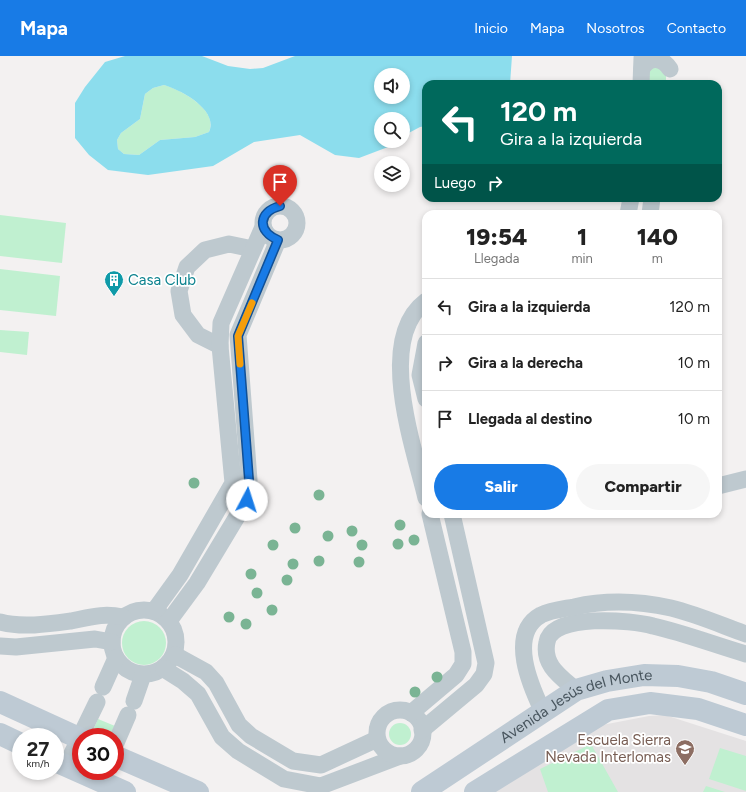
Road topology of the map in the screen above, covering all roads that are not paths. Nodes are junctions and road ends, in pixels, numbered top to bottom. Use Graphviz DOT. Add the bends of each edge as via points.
graph roads {
  1 [pos="642,69"];
  2 [pos="669,70"];
  3 [pos="263,227"];
  4 [pos="278,240"];
  5 [pos="253,249"];
  6 [pos="422,305"];
  7 [pos="220,346"];
  8 [pos="422,364"];
  9 [pos="422,383"];
  10 [pos="746,479"];
  11 [pos="422,481"];
  12 [pos="722,485"];
  13 [pos="431,518"];
  14 [pos="453,518"];
  15 [pos="154,611"];
  16 [pos="123,617"];
  17 [pos="169,621"];
  18 [pos="0,622"];
  19 [pos="746,634"];
  20 [pos="0,646"];
  21 [pos="114,650"];
  22 [pos="746,654"];
  23 [pos="175,655"];
  24 [pos="164,669"];
  25 [pos="143,675"];
  26 [pos="576,690"];
  27 [pos="746,694"];
  28 [pos="0,702"];
  29 [pos="543,712"];
  30 [pos="411,713"];
  31 [pos="746,725"];
  32 [pos="85,728"];
  33 [pos="122,728"];
  34 [pos="422,730"];
  35 [pos="0,734"];
  36 [pos="72,734"];
  37 [pos="378,739"];
  38 [pos="12,740"];
  39 [pos="72,749"];
  40 [pos="400,756"];
  41 [pos="64,760"];
  42 [pos="124,760"];
  43 [pos="108,780"];
  44 [pos="125,792"];
  45 [pos="198,792"];
  46 [pos="422,792"];
  47 [pos="475,792"];
  1 -- 2 [label="street" via="646,62 660,59 666,62"];
  3 -- 4 [label="street" via="269,236"];
  3 -- 4 [label="street" via="264,217 270,208 280,206 290,209 296,218 296,229 289,237"];
  3 -- 5 [label="street"];
  4 -- 17 [label="street" via="238,336 249,480 247,500 197,583"];
  5 -- 7 [label="street" via="221,323"];
  5 -- 7 [label="street" via="229,244 205,250 187,267 179,291 183,315 198,335"];
  6 -- 11 [label="street" via="412,315 401,346 400,390"];
  7 -- 15 [label="street" via="233,483 180,575"];
  8 -- 9 [label="street"];
  10 -- 12 [label="street"];
  13 -- 30 [label="street" via="463,664 456,675"];
  14 -- 34 [label="street" via="486,663 484,674 476,685"];
  15 -- 16 [label="street" via="138,610"];
  15 -- 17 [label="street"];
  16 -- 18 [label="street" via="108,614 62,622 12,625"];
  16 -- 21 [label="street" via="115,628"];
  17 -- 23 [label="street" via="177,637"];
  19 -- 29 [label="street" via="671,608 629,602 590,604 549,612 534,621 524,643 531,688"];
  20 -- 21 [label="street" via="16,647 95,639"];
  21 -- 25 [label="street" via="127,670"];
  21 -- 32 [label="street" via="100,694"];
  22 -- 26 [label="street" via="652,625 613,621 574,622 552,631 547,638 546,655 550,665"];
  23 -- 24 [label="street"];
  23 -- 37 [label="street" via="206,672 216,683 239,724 251,736 292,762 321,765"];
  24 -- 25 [label="street" via="154,674"];
  24 -- 40 [label="street" via="198,694 222,737 238,751 284,780 321,786"];
  25 -- 33 [label="street"];
  26 -- 27 [label="main road, Avenida Jesús del Monte" via="607,681 644,675 678,676 711,682"];
  26 -- 29 [label="main road, Avenida Jesús del Monte"];
  28 -- 36 [label="main road"];
  29 -- 46 [label="main road, Avenida Jesús del Monte"];
  30 -- 34 [label="street" via="420,723"];
  30 -- 37 [label="street" via="398,710 385,714 378,725"];
  31 -- 47 [label="main road, Avenida Jesús del Monte" via="698,709 650,703 608,710"];
  34 -- 40 [label="street" via="420,742 412,752"];
  35 -- 38 [label="main road"];
  37 -- 40 [label="street" via="382,748 390,754"];
  39 -- 41 [label="street"];
  42 -- 45 [label="main road"];
  43 -- 44 [label="main road"];
}
